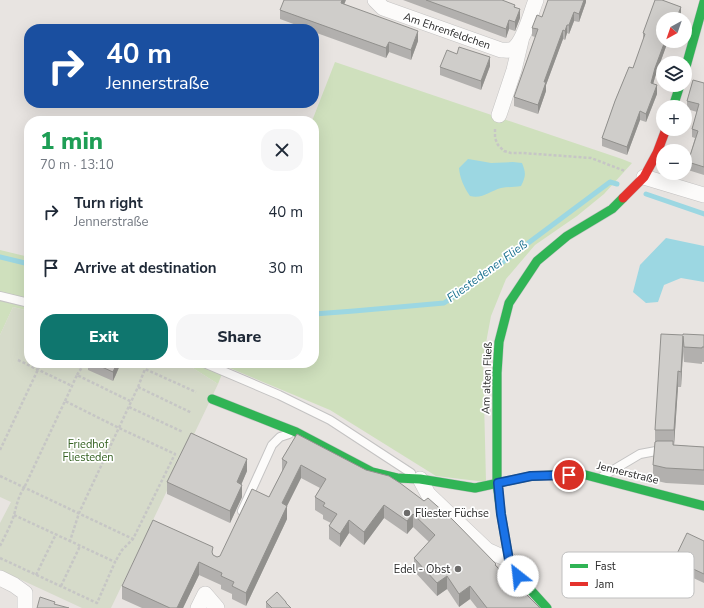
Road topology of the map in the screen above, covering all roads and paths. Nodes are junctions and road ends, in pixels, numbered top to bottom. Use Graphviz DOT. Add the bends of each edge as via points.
graph roads {
  1 [pos="375,0"];
  2 [pos="536,0"];
  3 [pos="704,2"];
  4 [pos="521,41"];
  5 [pos="689,56"];
  6 [pos="499,115"];
  7 [pos="663,136"];
  8 [pos="644,177"];
  9 [pos="704,195"];
  10 [pos="0,296"];
  11 [pos="24,302"];
  12 [pos="18,360"];
  13 [pos="24,363"];
  14 [pos="81,368"];
  15 [pos="216,368"];
  16 [pos="38,369"];
  17 [pos="77,375"];
  18 [pos="72,386"];
  19 [pos="138,386"];
  20 [pos="212,399"];
  21 [pos="65,401"];
  22 [pos="132,402"];
  23 [pos="129,406"];
  24 [pos="192,413"];
  25 [pos="119,428"];
  26 [pos="183,432"];
  27 [pos="296,432"];
  28 [pos="0,450"];
  29 [pos="671,451"];
  30 [pos="0,476"];
  31 [pos="420,479"];
  32 [pos="599,479"];
  33 [pos="498,483"];
  34 [pos="24,488"];
  35 [pos="704,506"];
  36 [pos="79,513"];
  37 [pos="14,515"];
  38 [pos="240,516"];
  39 [pos="56,534"];
  40 [pos="133,539"];
  41 [pos="70,541"];
  42 [pos="0,546"];
  43 [pos="80,546"];
  44 [pos="0,558"];
  45 [pos="509,560"];
  46 [pos="115,562"];
  47 [pos="36,575"];
  48 [pos="0,578"];
  49 [pos="61,586"];
  50 [pos="25,608"];
  51 [pos="198,608"];
  52 [pos="217,608"];
  53 [pos="547,608"];
  1 -- 4 [label="street, Am Ehrenfeldchen" via="383,8 501,50 513,49"];
  2 -- 4 [label="street"];
  3 -- 5 [label="main road"];
  4 -- 6 [label="street"];
  6 -- 8 [label="path" via="495,138 498,146 504,151 591,158"];
  7 -- 8 [label="main road, Am alten Fließ"];
  8 -- 9 [label="street"];
  8 -- 33 [label="main road, Am alten Fließ" via="612,209 567,236 537,261 509,303 499,342 497,373"];
  10 -- 11 [label="lane"];
  12 -- 13 [label="path"];
  14 -- 17 [label="path"];
  15 -- 31 [label="lane" via="330,420"];
  16 -- 18 [label="path"];
  16 -- 28 [label="path"];
  17 -- 18 [label="path"];
  17 -- 22 [label="path"];
  18 -- 21 [label="path"];
  19 -- 20 [label="path" via="145,369"];
  19 -- 22 [label="path"];
  19 -- 24 [label="path"];
  20 -- 27 [label="main road, Jennerstraße"];
  21 -- 25 [label="path"];
  21 -- 34 [label="path"];
  22 -- 23 [label="path"];
  23 -- 25 [label="path"];
  23 -- 26 [label="path"];
  25 -- 36 [label="path"];
  25 -- 40 [label="path" via="175,454"];
  27 -- 31 [label="main road, Jennerstraße" via="372,472 397,478"];
  27 -- 38 [label="lane" via="280,437 272,445"];
  29 -- 32 [label="lane" via="640,454"];
  30 -- 34 [label="path"];
  31 -- 33 [label="main road, Jennerstraße" via="475,488"];
  31 -- 45 [label="street" via="428,494 487,550"];
  32 -- 33 [label="main road, Jennerstraße" via="582,474 531,476"];
  32 -- 35 [label="main road, Jennerstraße"];
  33 -- 45 [label="main road, Am alten Fließ"];
  34 -- 36 [label="path"];
  34 -- 37 [label="path" via="20,493"];
  36 -- 40 [label="path"];
  36 -- 41 [label="path"];
  37 -- 39 [label="path"];
  37 -- 42 [label="path"];
  39 -- 41 [label="path"];
  39 -- 47 [label="path"];
  40 -- 46 [label="path"];
  41 -- 43 [label="path"];
  43 -- 46 [label="path"];
  43 -- 49 [label="path"];
  44 -- 47 [label="path"];
  45 -- 53 [label="main road, Am alten Fließ" via="518,576"];
  46 -- 49 [label="path" via="97,603"];
  47 -- 49 [label="path"];
  48 -- 50 [label="street" via="25,593"];
  51 -- 52 [label="street" via="205,594"];
}
